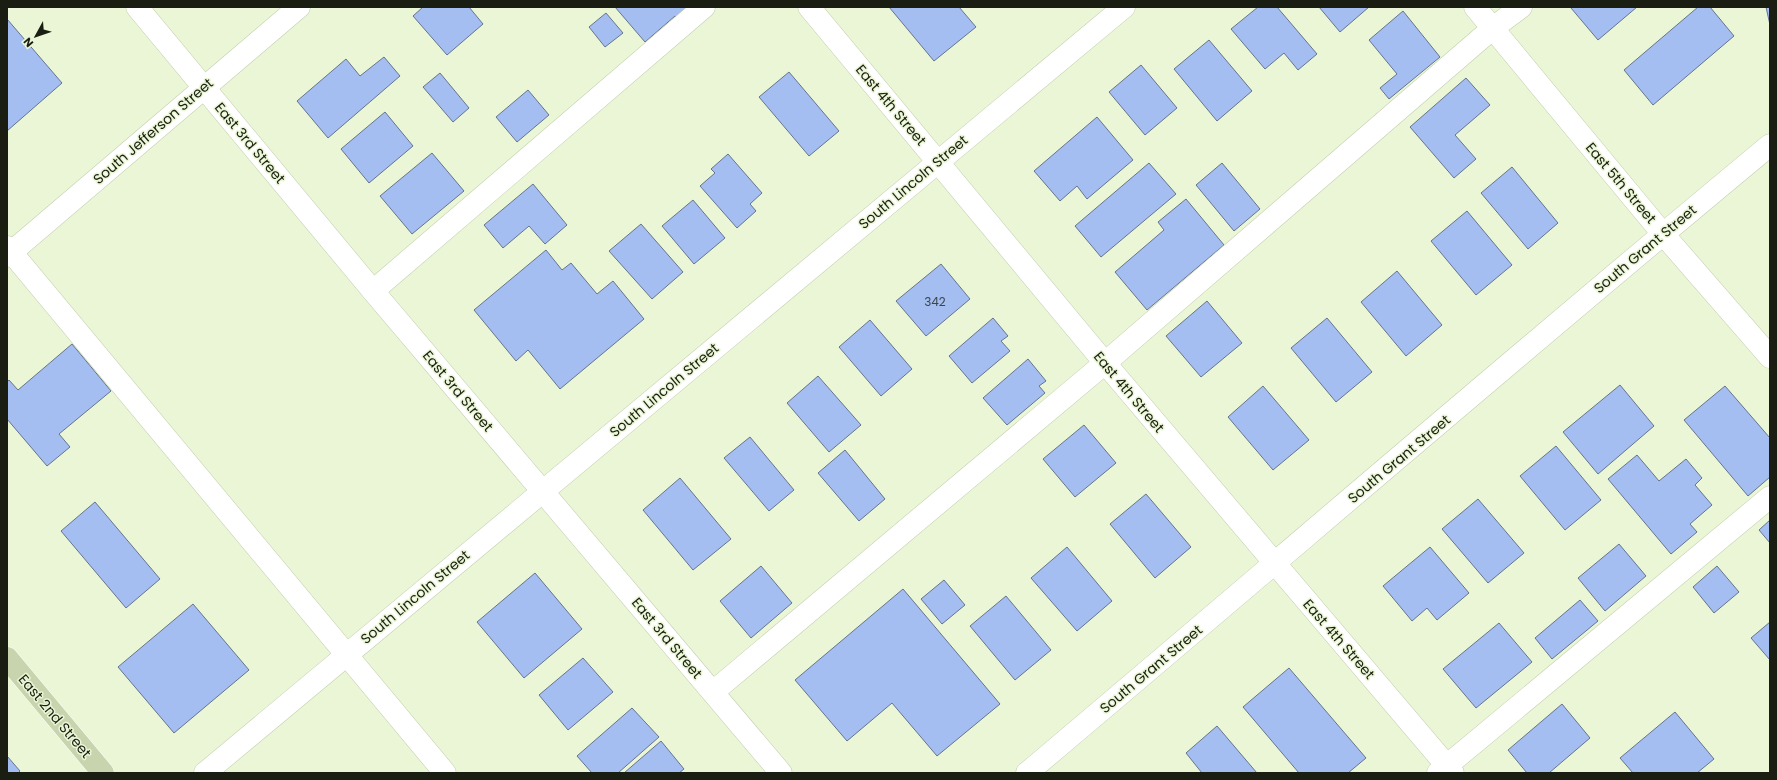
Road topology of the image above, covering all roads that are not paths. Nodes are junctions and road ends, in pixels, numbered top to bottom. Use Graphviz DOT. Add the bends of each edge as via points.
graph roads {
  1 [pos="137,7"];
  2 [pos="299,7"];
  3 [pos="704,7"];
  4 [pos="809,7"];
  5 [pos="1124,7"];
  6 [pos="1475,7"];
  7 [pos="1521,7"];
  8 [pos="1493,28"];
  9 [pos="204,87"];
  10 [pos="1770,145"];
  11 [pos="938,161"];
  12 [pos="1663,234"];
  13 [pos="8,252"];
  14 [pos="373,291"];
  15 [pos="1770,357"];
  16 [pos="1105,363"];
  17 [pos="542,491"];
  18 [pos="1770,497"];
  19 [pos="1275,564"];
  20 [pos="347,655"];
  21 [pos="7,658"];
  22 [pos="713,692"];
  23 [pos="1446,770"];
  24 [pos="103,773"];
  25 [pos="205,773"];
  26 [pos="445,773"];
  27 [pos="781,773"];
  28 [pos="1027,773"];
  1 -- 9 [label="street, East 3rd Street"];
  2 -- 9 [label="street, South Jefferson Street"];
  3 -- 14 [label="street"];
  4 -- 11 [label="street, East 4th Street"];
  5 -- 11 [label="street, South Lincoln Street"];
  6 -- 8 [label="street, East 5th Street"];
  7 -- 8 [label="street"];
  8 -- 12 [label="street, East 5th Street"];
  8 -- 16 [label="street"];
  9 -- 13 [label="street, South Jefferson Street"];
  9 -- 14 [label="street, East 3rd Street"];
  10 -- 12 [label="street, South Grant Street"];
  11 -- 16 [label="street, East 4th Street"];
  11 -- 17 [label="street, South Lincoln Street"];
  12 -- 15 [label="street, East 5th Street"];
  12 -- 19 [label="street, South Grant Street"];
  13 -- 20 [label="street"];
  14 -- 17 [label="street, East 3rd Street"];
  16 -- 19 [label="street, East 4th Street"];
  16 -- 22 [label="street"];
  17 -- 20 [label="street, South Lincoln Street"];
  17 -- 22 [label="street, East 3rd Street"];
  18 -- 23 [label="street"];
  19 -- 23 [label="street, East 4th Street"];
  19 -- 28 [label="street, South Grant Street"];
  20 -- 25 [label="street, South Lincoln Street"];
  20 -- 26 [label="street"];
  21 -- 24 [label="main road, East 2nd Street"];
  22 -- 27 [label="street, East 3rd Street"];
}
